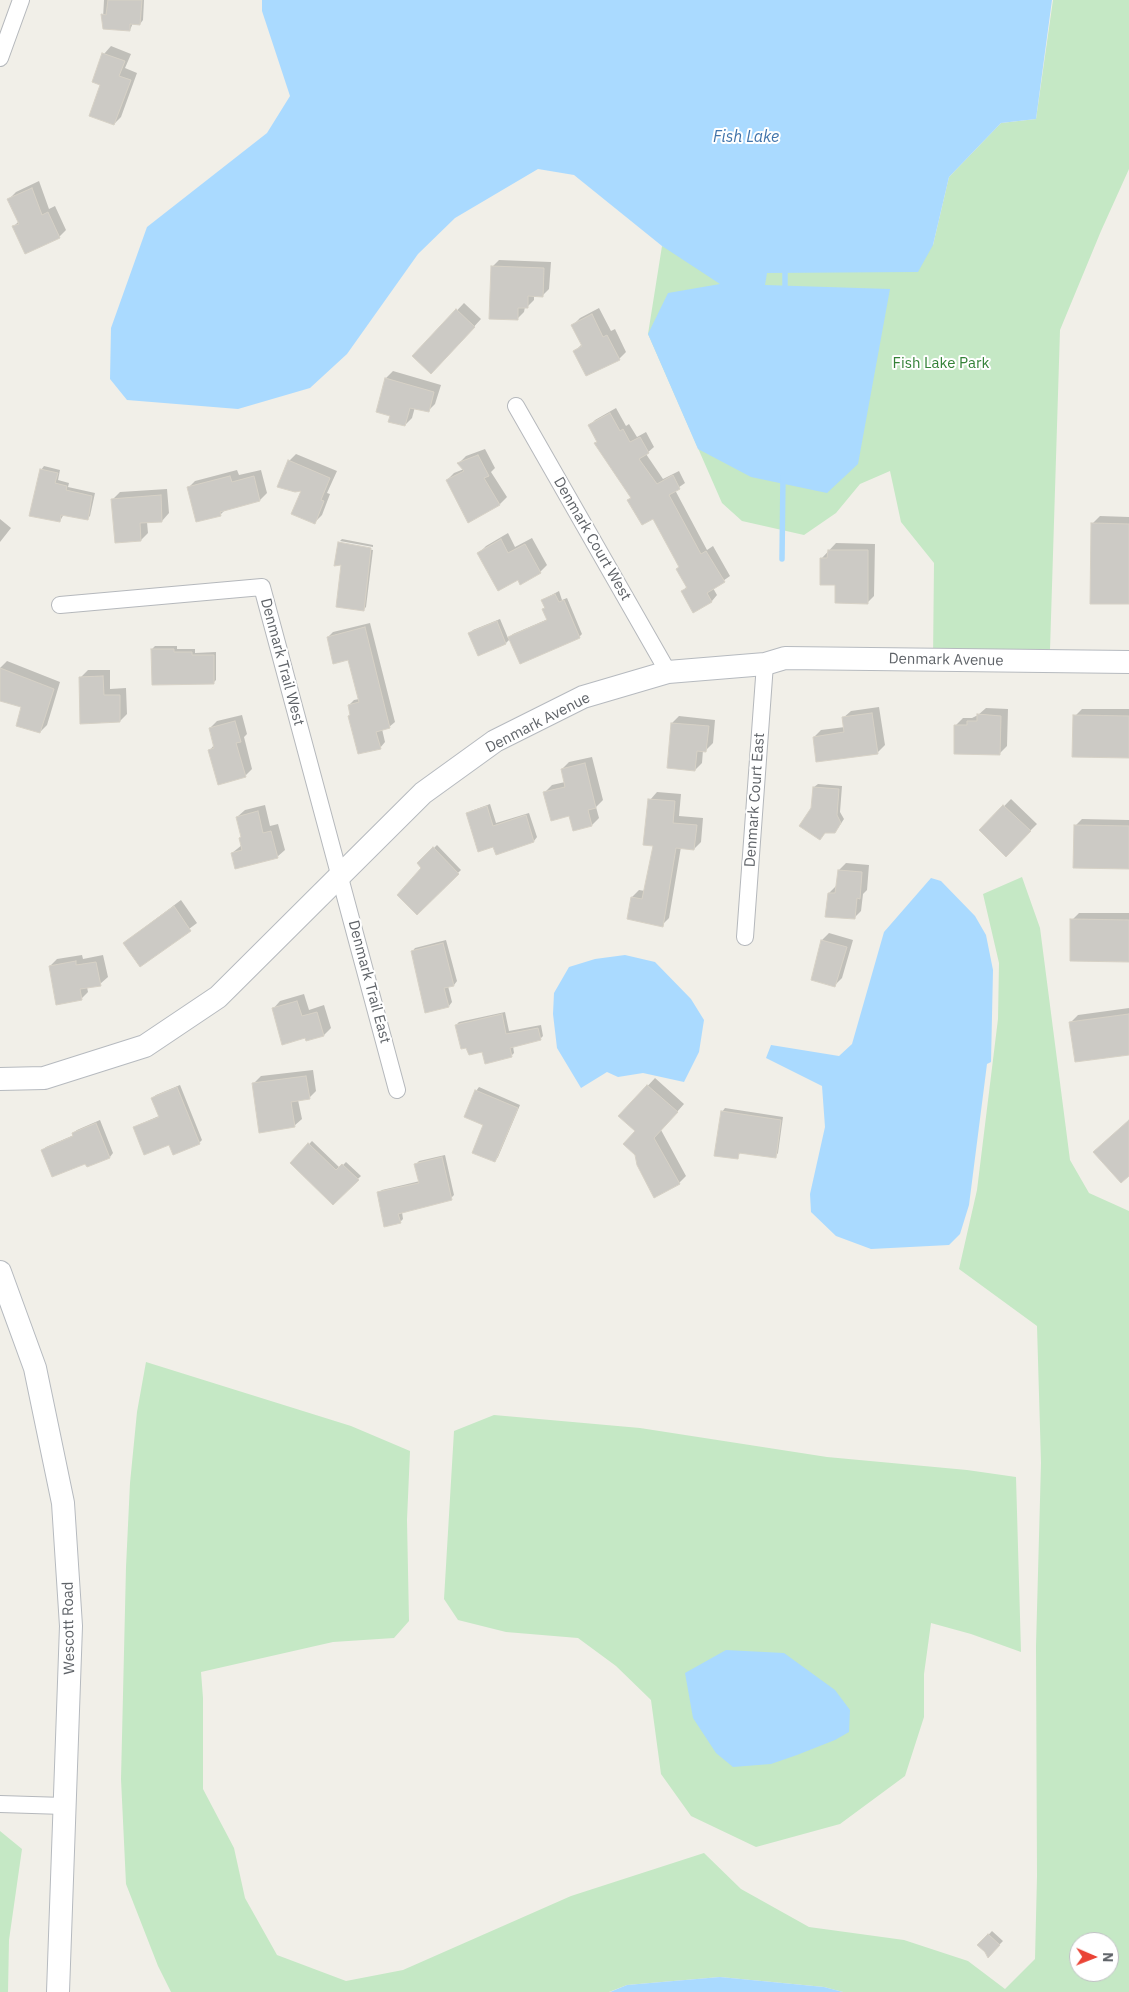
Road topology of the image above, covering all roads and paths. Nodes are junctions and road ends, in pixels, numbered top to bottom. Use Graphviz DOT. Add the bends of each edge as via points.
graph roads {
  1 [pos="21,0"];
  2 [pos="0,58"];
  3 [pos="516,406"];
  4 [pos="60,605"];
  5 [pos="1129,662"];
  6 [pos="765,664"];
  7 [pos="668,672"];
  8 [pos="340,875"];
  9 [pos="745,937"];
  10 [pos="0,1079"];
  11 [pos="397,1090"];
  12 [pos="0,1272"];
  13 [pos="0,1804"];
  14 [pos="64,1806"];
  15 [pos="58,1992"];
  1 -- 2 [label="street"];
  3 -- 7 [label="street, Denmark Court West"];
  4 -- 8 [label="street, Denmark Trail West" via="262,587"];
  5 -- 6 [label="street, Denmark Avenue" via="785,658"];
  6 -- 7 [label="street, Denmark Avenue"];
  6 -- 9 [label="street, Denmark Court East"];
  7 -- 8 [label="street, Denmark Avenue" via="583,697 495,741 423,793"];
  8 -- 10 [label="street, Denmark Avenue" via="218,997 145,1046 44,1078"];
  8 -- 11 [label="street, Denmark Trail East"];
  12 -- 14 [label="street, Wescott Road" via="35,1368 63,1503 72,1626"];
  13 -- 14 [label="street"];
  14 -- 15 [label="street, Wescott Road"];
}
